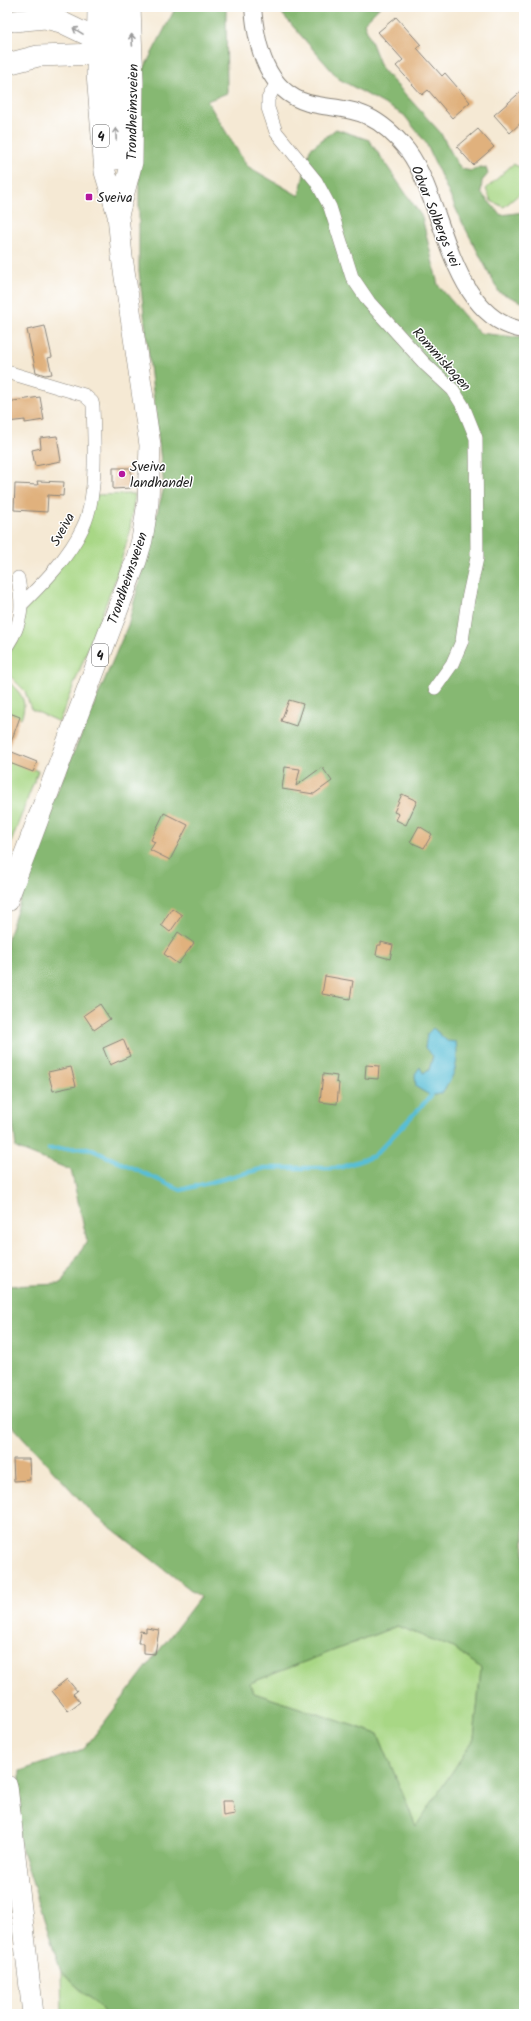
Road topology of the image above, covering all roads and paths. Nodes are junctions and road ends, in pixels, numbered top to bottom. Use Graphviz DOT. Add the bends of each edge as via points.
graph roads {
  1 [pos="30,7"];
  2 [pos="98,7"];
  3 [pos="114,7"];
  4 [pos="130,7"];
  5 [pos="253,7"];
  6 [pos="11,24"];
  7 [pos="102,47"];
  8 [pos="7,64"];
  9 [pos="278,82"];
  10 [pos="118,215"];
  11 [pos="524,330"];
  12 [pos="7,372"];
  13 [pos="18,578"];
  14 [pos="22,604"];
  15 [pos="7,646"];
  16 [pos="435,688"];
  17 [pos="7,901"];
  18 [pos="7,1786"];
  19 [pos="34,2014"];
  1 -- 6 [label="highway"];
  2 -- 7 [label="highway, Trondheimsveien / 4"];
  3 -- 7 [label="highway"];
  10 -- 4 [label="highway, Trondheimsveien / 4, one-way" via="132,162 133,73"];
  5 -- 9 [label="street, Odvar Solbergs vei" via="262,59"];
  7 -- 6 [label="highway, one-way" via="68,25 54,20 33,18"];
  7 -- 8 [label="highway"];
  7 -- 10 [label="highway, Trondheimsveien / 4" via="100,121 105,172"];
  9 -- 11 [label="street, Odvar Solbergs vei" via="296,98 308,103 366,115 399,140 422,175 450,251 469,290 491,315"];
  9 -- 16 [label="street, Rommiskogen" via="268,100 276,132 316,181 330,208 352,277 369,302 424,364 453,390 463,406 476,438 477,558 462,641 452,664"];
  10 -- 17 [label="highway, Trondheimsveien / 4" via="150,445 146,522 136,561"];
  12 -- 14 [label="street, Sveiva" via="84,395 93,406 93,467 88,517 67,555"];
  13 -- 14 [label="street"];
  14 -- 15 [label="street" via="18,626"];
  18 -- 19 [label="highway"];
}
